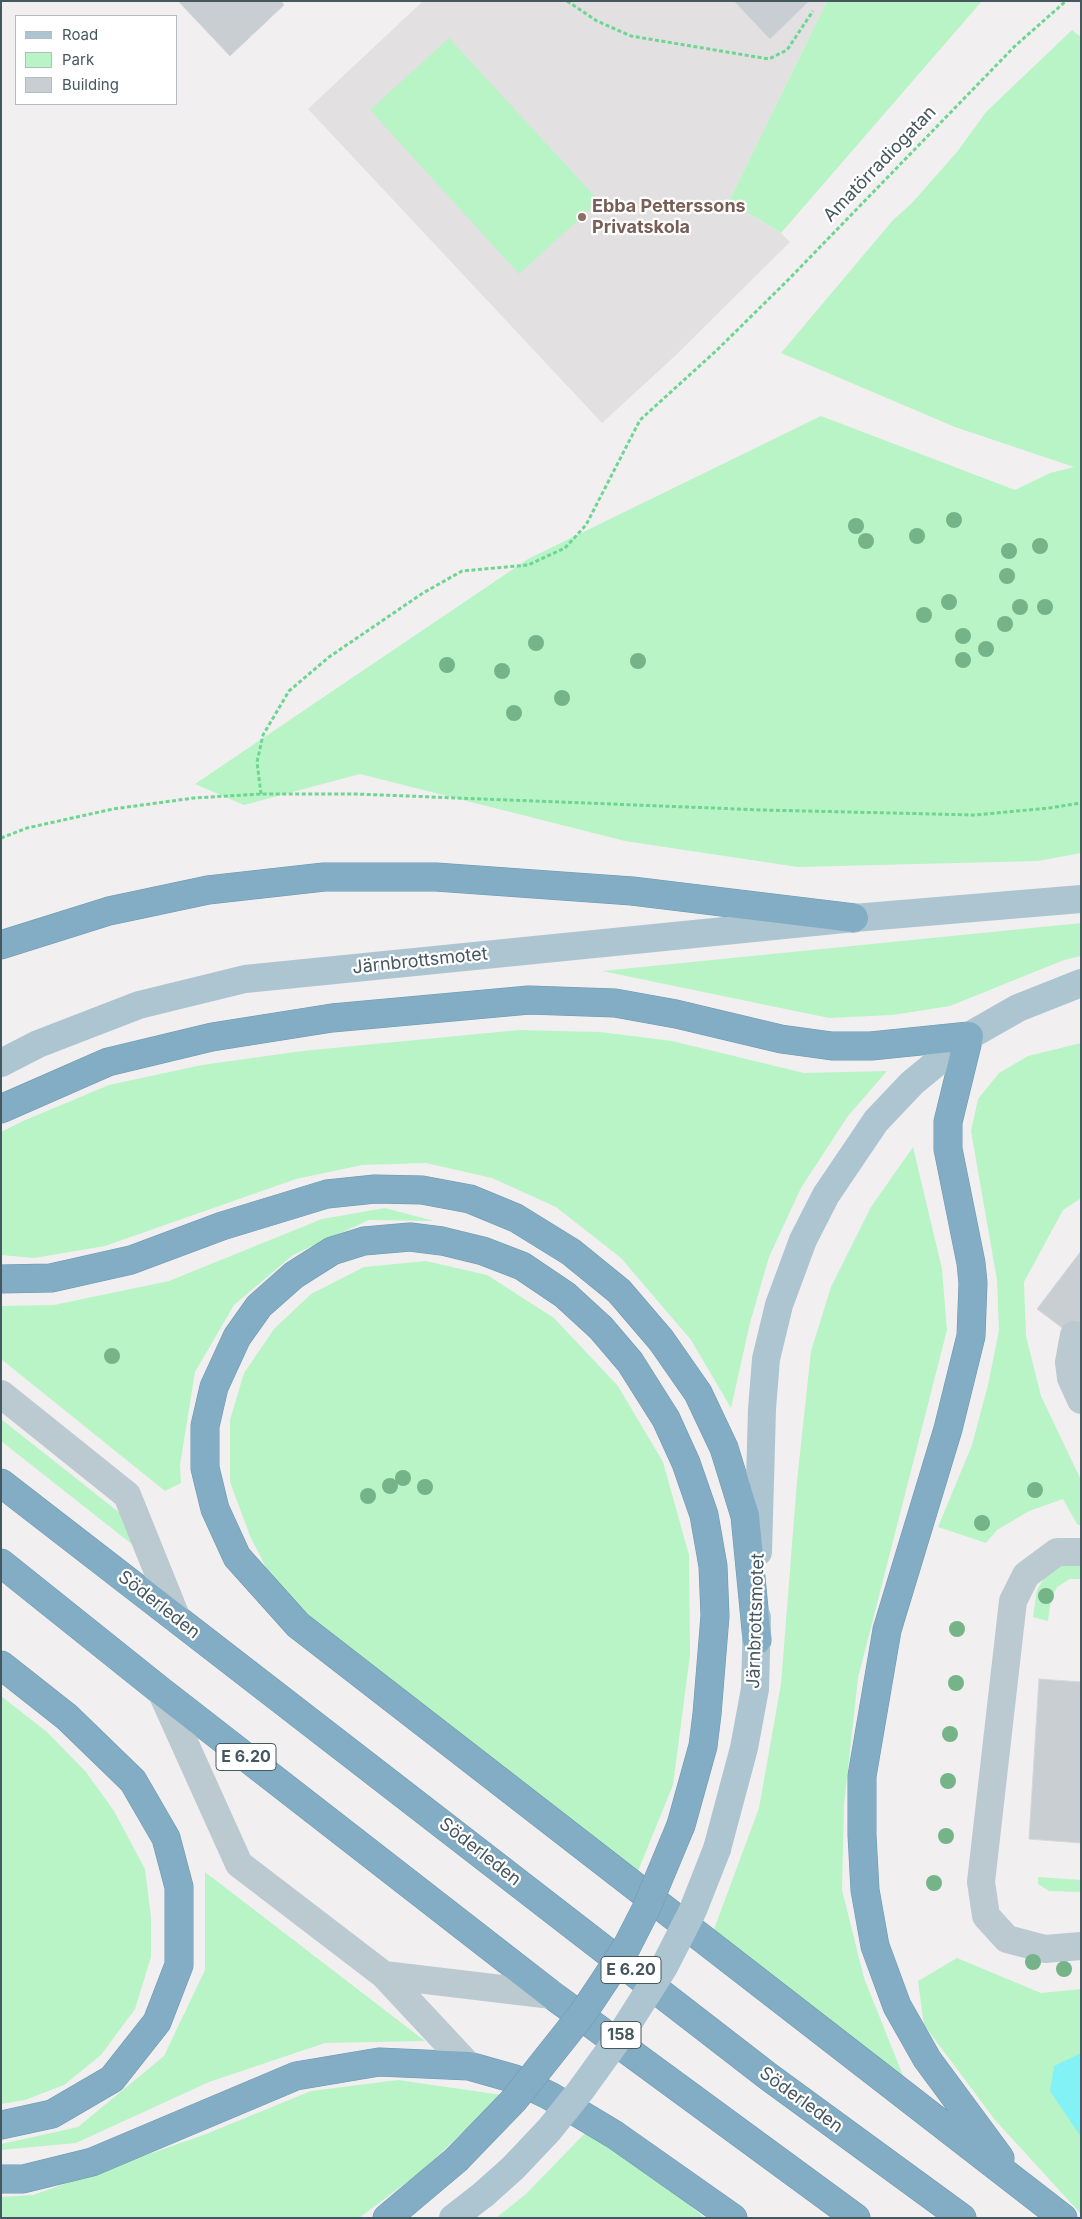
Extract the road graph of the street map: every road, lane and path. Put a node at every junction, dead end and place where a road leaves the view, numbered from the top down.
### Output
1 (567, 1) edge
2 (1066, 1) edge
3 (813, 11) dead end
4 (261, 794) junction
5 (1081, 803) edge
6 (1, 838) edge
7 (1081, 899) edge
8 (854, 918) junction
9 (1, 945) edge
10 (1081, 983) edge
11 (968, 1036) junction
12 (1, 1063) edge
13 (1, 1109) edge
14 (1, 1279) edge
15 (1074, 1335) dead end
16 (1, 1394) edge
17 (1081, 1400) edge
18 (1, 1483) edge
19 (1081, 1552) edge
20 (1, 1563) edge
21 (177, 1619) junction
22 (757, 1640) junction
23 (1, 1664) edge
24 (161, 1691) junction
25 (1081, 1946) edge
26 (384, 1976) junction
27 (552, 1995) junction
28 (469, 2066) junction
29 (1, 2125) edge
30 (1, 2179) edge
31 (1018, 2184) junction
32 (387, 2218) edge
33 (453, 2218) edge
34 (733, 2218) edge
35 (856, 2218) edge
36 (962, 2218) edge
37 (1062, 2218) edge

1 - 3 path
2 - 4 path, Amatörradiogatan
4 - 5 path
4 - 6 path
7 - 8 main road, Järnbrottsmotet
8 - 9 highway
8 - 12 main road, Järnbrottsmotet
10 - 11 main road, Järnbrottsmotet
11 - 13 highway
11 - 22 main road, Järnbrottsmotet
11 - 31 highway
14 - 22 highway
15 - 17 lane
16 - 21 lane
18 - 21 highway, Söderleden / E 6.20
19 - 25 lane
20 - 24 highway, E 6.20
21 - 36 highway, Söderleden / E 6.20
22 - 33 main road, Järnbrottsmotet / 158, bridge
23 - 29 highway
24 - 26 lane
24 - 27 highway, E 6.20
26 - 27 lane
26 - 28 lane
27 - 35 highway, E 6.20
28 - 30 highway
28 - 34 highway
31 - 32 highway, bridge
31 - 37 highway

